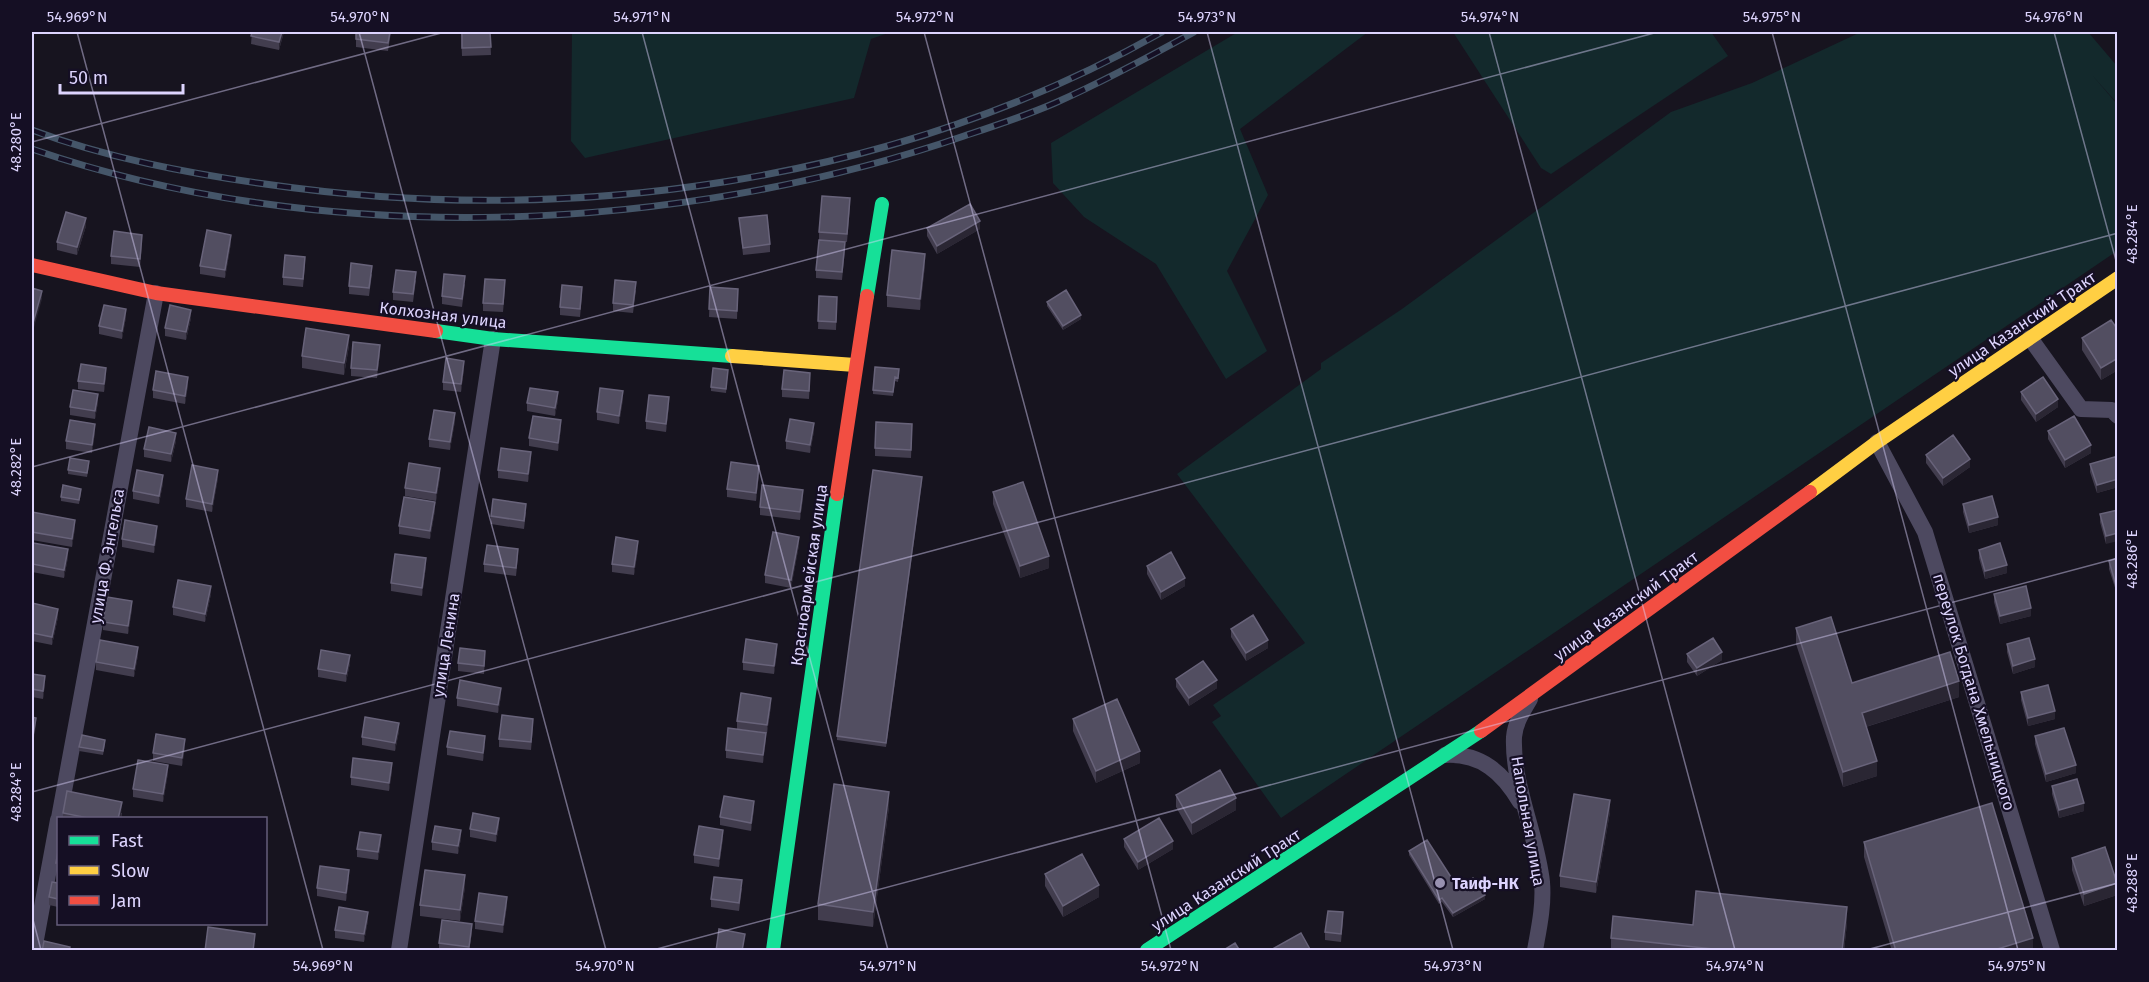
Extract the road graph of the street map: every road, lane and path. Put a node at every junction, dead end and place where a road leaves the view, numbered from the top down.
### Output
1 (882, 204) dead end
2 (32, 265) edge
3 (2118, 279) edge
4 (156, 293) junction
5 (2030, 338) junction
6 (493, 339) junction
7 (855, 365) junction
8 (2118, 416) edge
9 (1876, 442) junction
10 (1532, 696) junction
11 (1445, 755) junction
12 (1528, 816) junction
13 (59, 817) edge
14 (57, 830) edge
15 (34, 951) edge
16 (399, 951) edge
17 (773, 951) edge
18 (1147, 951) edge
19 (1535, 951) edge
20 (2052, 951) edge

1 - 7 street, Красноармейская улица
2 - 4 street, Колхозная улица
3 - 5 street, улица Казанский Тракт
4 - 6 street, Колхозная улица
4 - 13 street, улица Ф. Энгельса
5 - 8 street
5 - 9 street, улица Казанский Тракт
6 - 7 street, Колхозная улица
6 - 16 street, улица Ленина
7 - 17 street, Красноармейская улица
9 - 10 street, улица Казанский Тракт
9 - 20 street, переулок Богдана Хмельницкого
10 - 11 street, улица Казанский Тракт
10 - 12 street, Напольная улица
11 - 12 street
11 - 18 street, улица Казанский Тракт
12 - 19 street, Напольная улица
14 - 15 street, улица Ф. Энгельса

